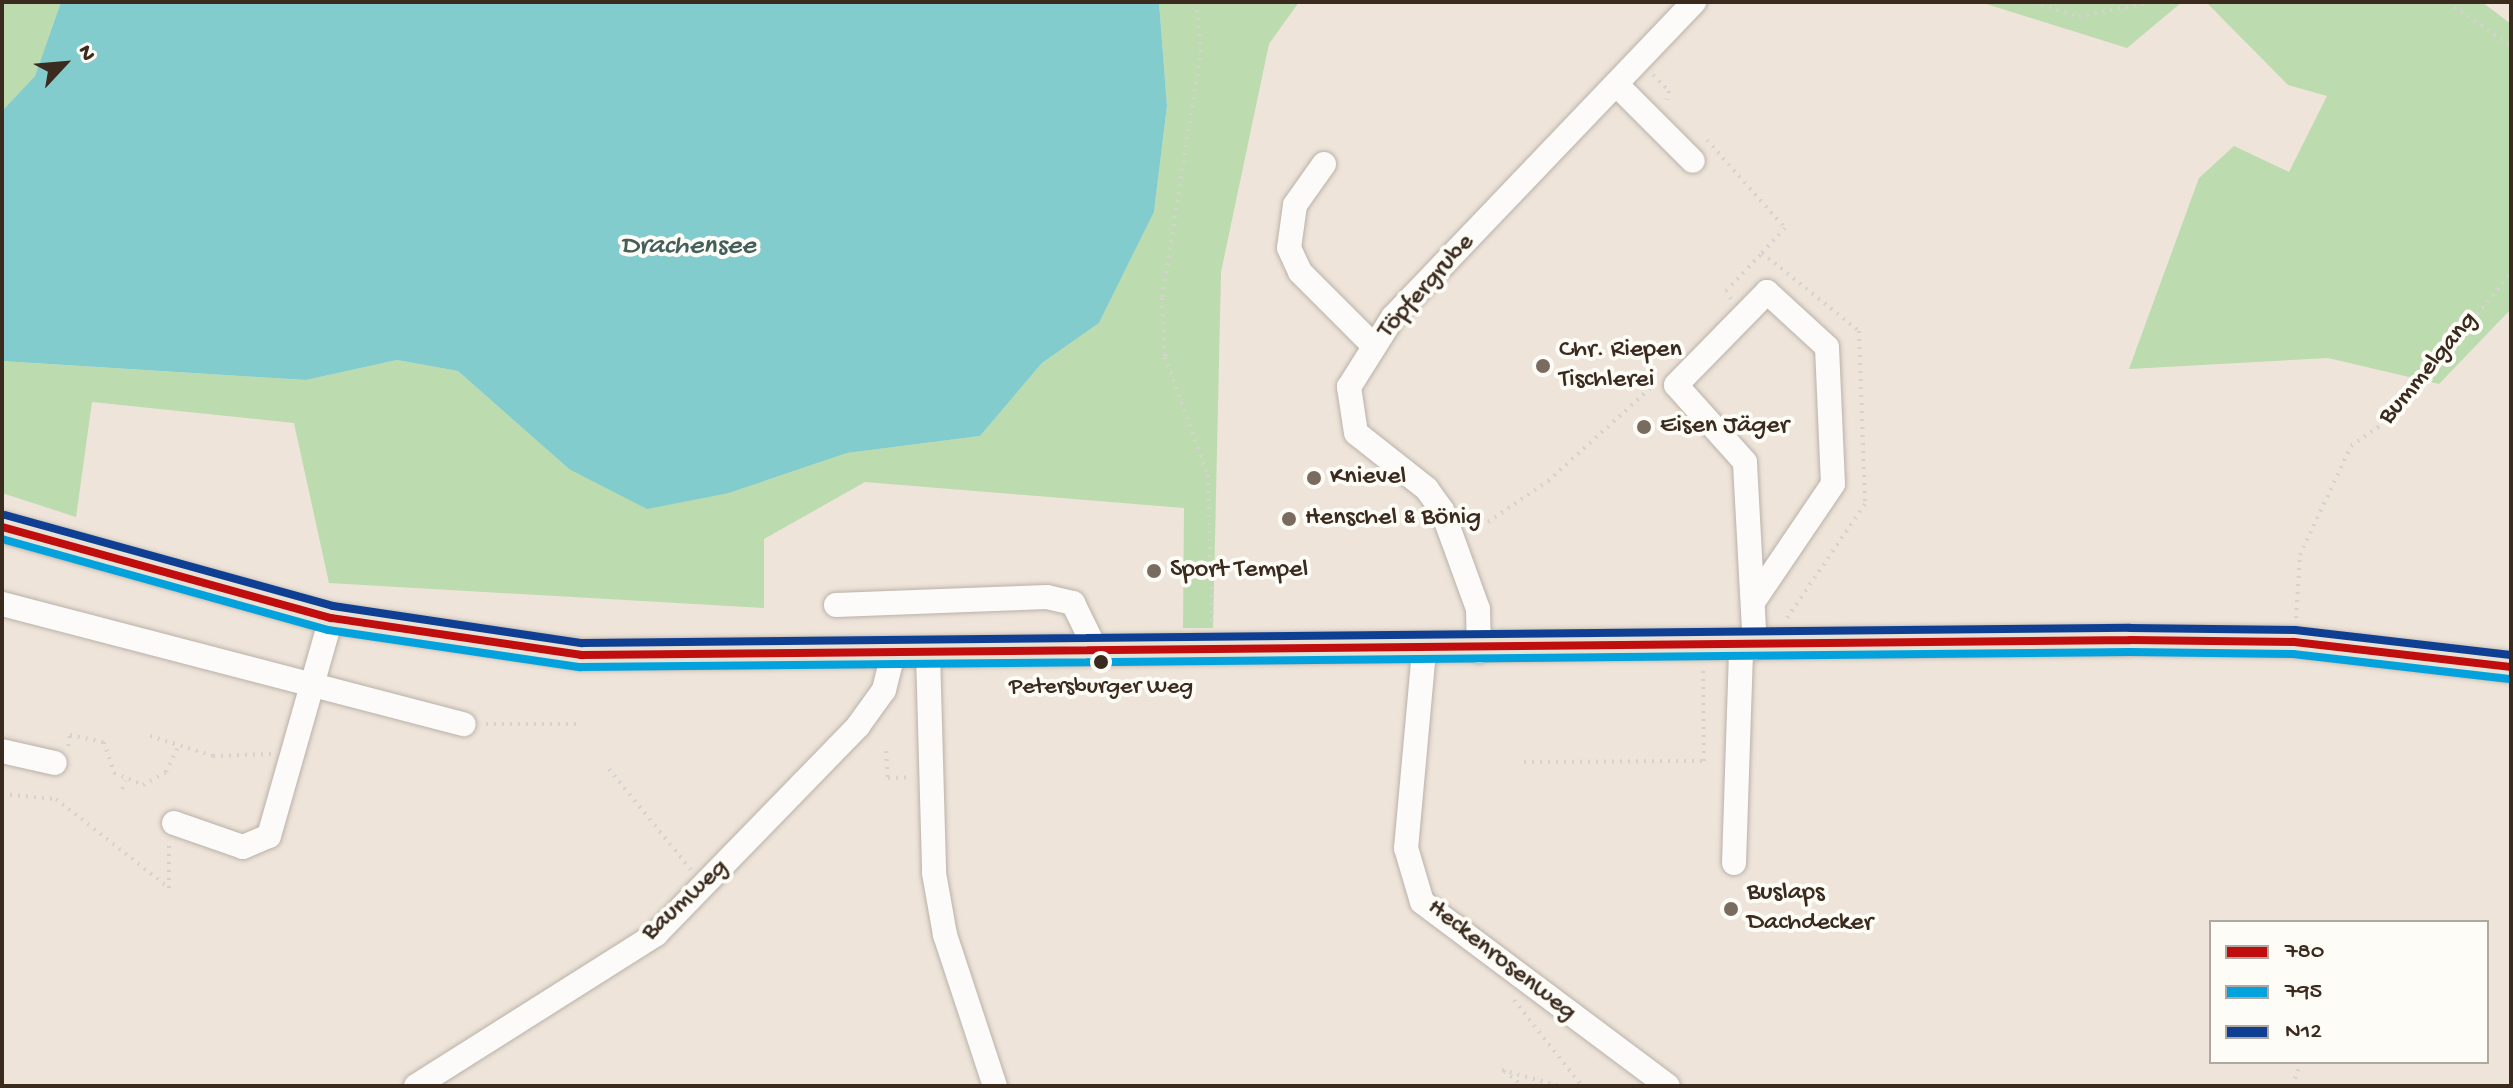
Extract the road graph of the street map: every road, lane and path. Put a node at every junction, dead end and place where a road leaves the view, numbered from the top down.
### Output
1 (1196, 2) edge
2 (2034, 2) edge
3 (2150, 2) edge
4 (2448, 2) edge
5 (1685, 5) edge
6 (2511, 46) edge
7 (1617, 85) junction
8 (1693, 161) dead end
9 (1324, 164) dead end
10 (1762, 253) dead end
11 (2511, 273) edge
12 (1723, 313) dead end
13 (1374, 346) junction
14 (1662, 377) dead end
15 (1445, 519) junction
16 (2, 527) edge
17 (1755, 599) junction
18 (2, 604) edge
19 (836, 605) dead end
20 (331, 618) junction
21 (2294, 642) junction
22 (1748, 648) junction
23 (1212, 649) junction
24 (1703, 649) junction
25 (1424, 651) junction
26 (1479, 651) junction
27 (1097, 652) junction
28 (893, 653) junction
29 (928, 653) junction
30 (2511, 667) edge
31 (313, 681) junction
32 (464, 724) joint
33 (579, 724) dead end
34 (150, 736) dead end
35 (178, 747) junction
36 (2, 751) edge
37 (886, 751) dead end
38 (1621, 754) dead end
39 (1675, 754) dead end
40 (1567, 755) dead end
41 (61, 756) joint
42 (291, 757) junction
43 (1621, 761) junction
44 (1675, 761) junction
45 (1524, 762) dead end
46 (1567, 762) junction
47 (609, 769) dead end
48 (931, 776) junction
49 (125, 781) junction
50 (122, 789) dead end
51 (2, 794) edge
52 (174, 823) joint
53 (1734, 863) dead end
54 (705, 886) junction
55 (1506, 990) dead end
56 (2300, 1064) edge
57 (416, 1086) edge
58 (995, 1086) edge
59 (1523, 1086) edge
60 (1559, 1086) edge
61 (1582, 1086) edge
62 (1668, 1086) edge
63 (2292, 1086) edge

1 - 23 path
2 - 3 path
4 - 6 path
5 - 7 street, Töpfergrube
7 - 8 street
7 - 13 street, Töpfergrube
9 - 13 street
10 - 12 path
11 - 21 path, Bummelgang
13 - 15 street, Töpfergrube
14 - 15 path
15 - 26 street, Töpfergrube
16 - 20 main road
17 - 17 street
17 - 22 street
18 - 31 street
19 - 27 street
20 - 28 main road
20 - 31 street
21 - 22 main road
21 - 30 main road
22 - 24 main road
22 - 53 street
23 - 25 main road
23 - 27 main road
24 - 26 main road
24 - 44 path
25 - 26 main road
25 - 62 street, Heckenrosenweg
27 - 29 main road
28 - 29 main road
28 - 54 street, Baumweg
29 - 48 street
31 - 32 street
31 - 42 street
32 - 33 path
34 - 35 path
35 - 42 path
35 - 49 path
36 - 41 street
37 - 48 path
38 - 43 path
39 - 44 path
40 - 46 path
41 - 49 path
42 - 52 street
43 - 44 path
43 - 46 path
45 - 46 path
47 - 54 path
48 - 58 street
49 - 50 path
51 - 52 path
54 - 57 street, Baumweg
55 - 61 path
56 - 63 path
59 - 60 path

